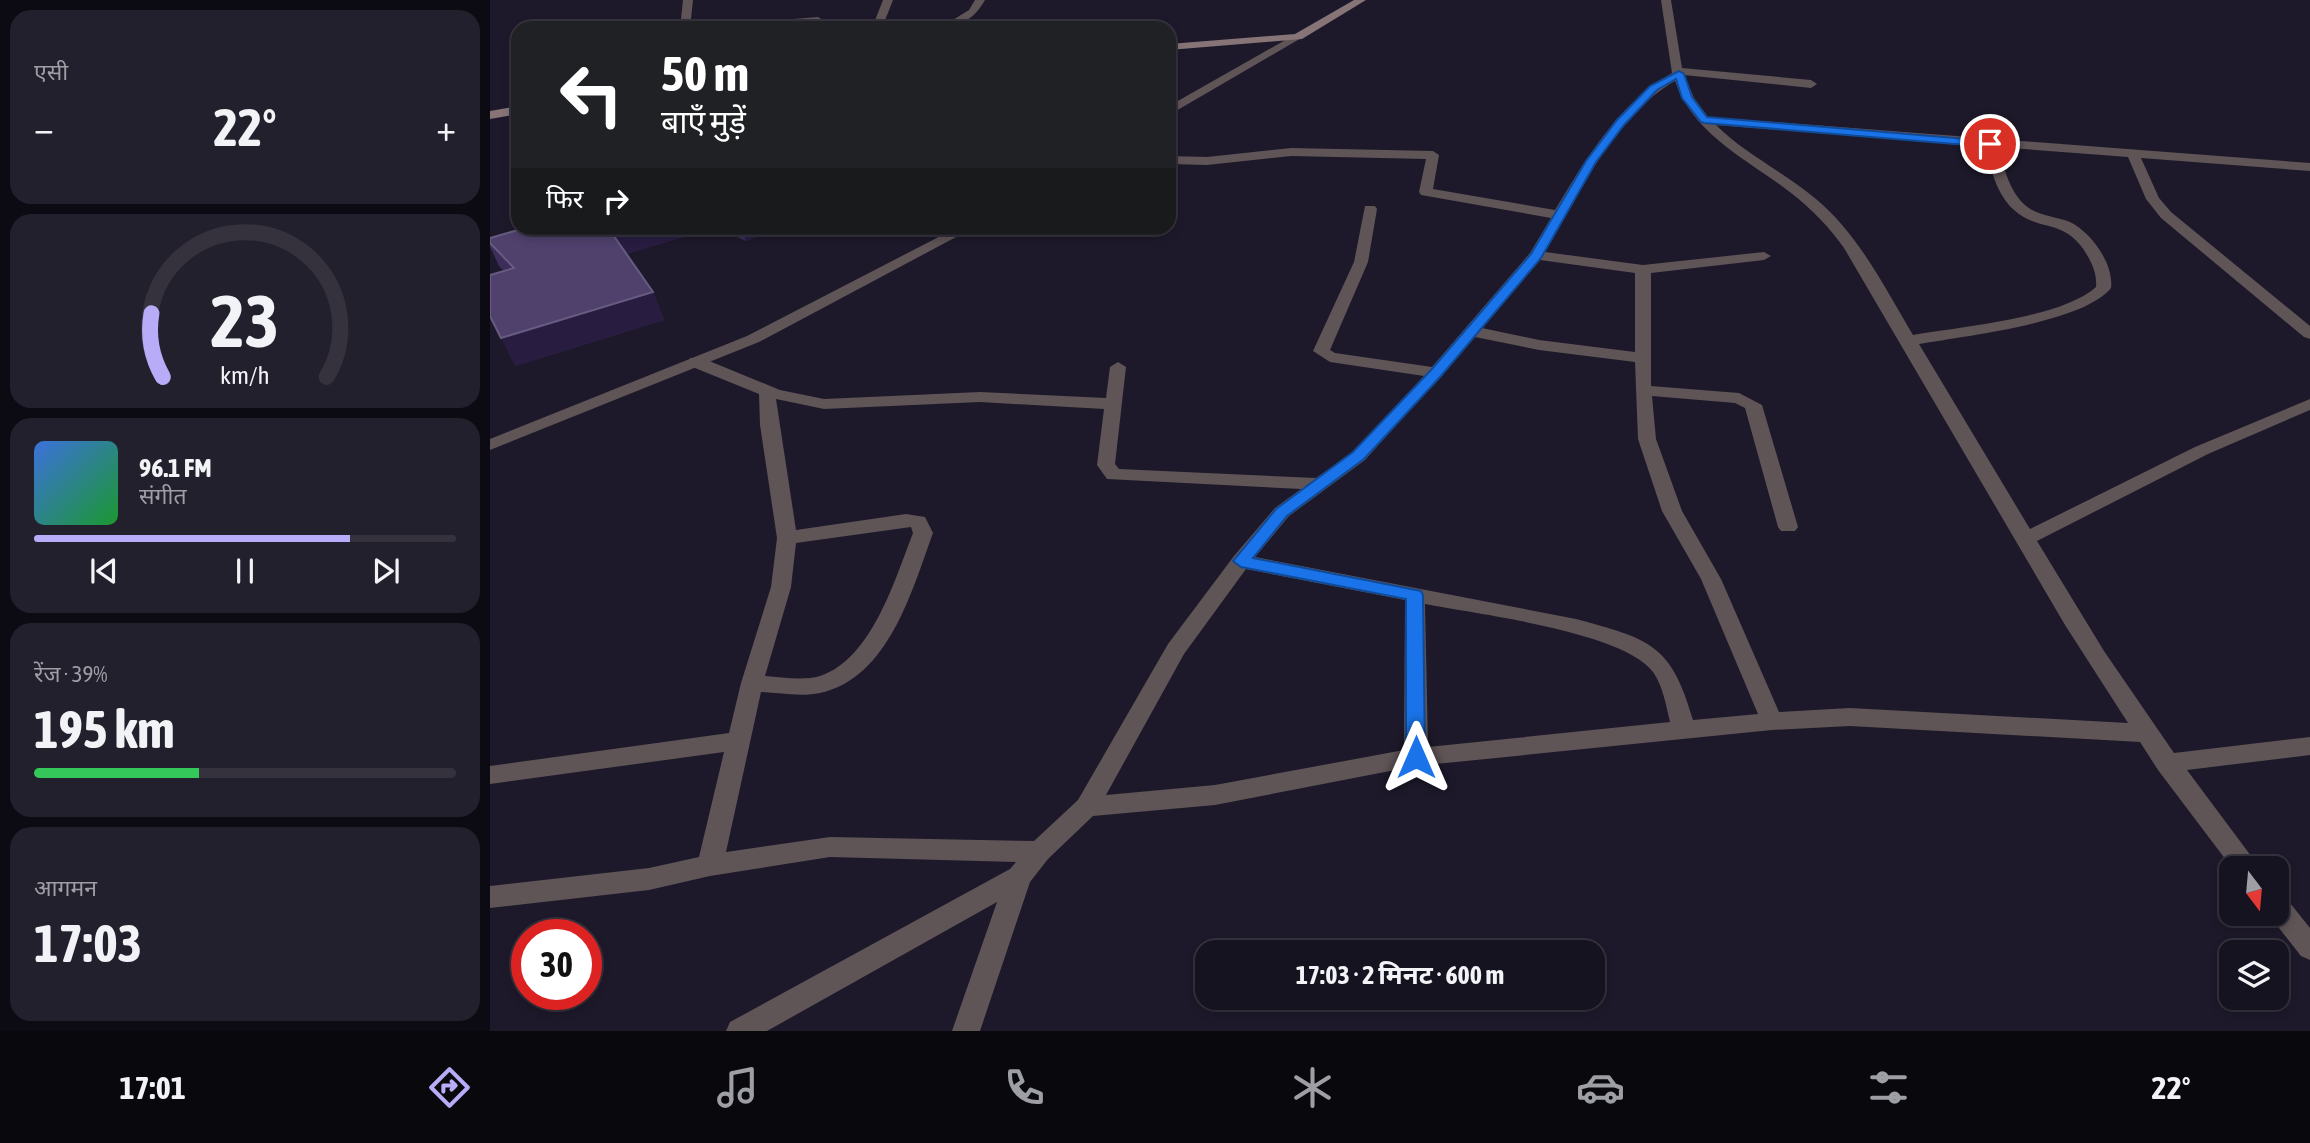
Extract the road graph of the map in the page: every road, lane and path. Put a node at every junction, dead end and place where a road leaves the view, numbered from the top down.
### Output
1 (688, 0) edge
2 (888, 0) edge
3 (980, 0) edge
4 (1361, 0) edge
5 (1666, 0) edge
6 (818, 20) dead end
7 (686, 21) edge
8 (806, 21) edge
9 (880, 21) edge
10 (957, 21) edge
11 (1298, 37) junction
12 (1176, 46) edge
13 (1679, 73) junction
14 (1811, 84) dead end
15 (1176, 107) edge
16 (511, 111) edge
17 (490, 115) edge
18 (1704, 120) junction
19 (1990, 144) junction
20 (2133, 154) junction
21 (1176, 162) edge
22 (2310, 167) edge
23 (1370, 209) dead end
24 (1560, 215) junction
25 (953, 235) edge
26 (1536, 255) junction
27 (1764, 256) dead end
28 (1643, 269) junction
29 (1472, 331) junction
30 (2310, 334) edge
31 (1908, 341) junction
32 (1643, 358) junction
33 (696, 362) junction
34 (1118, 366) dead end
35 (1436, 373) junction
36 (1643, 390) junction
37 (767, 392) junction
38 (1113, 404) junction
39 (2310, 404) edge
40 (490, 445) edge
41 (1318, 484) junction
42 (1788, 527) dead end
43 (787, 538) junction
44 (2026, 539) junction
45 (1241, 561) junction
46 (1415, 595) junction
47 (752, 683) junction
48 (1772, 721) junction
49 (1684, 730) junction
50 (2147, 733) junction
51 (737, 741) junction
52 (2310, 746) edge
53 (1416, 757) junction
54 (2166, 763) junction
55 (490, 775) edge
56 (1087, 807) junction
57 (1039, 852) junction
58 (2238, 856) edge
59 (710, 865) junction
60 (1019, 877) junction
61 (490, 897) edge
62 (2289, 921) edge
63 (2310, 948) edge
64 (740, 1031) edge
65 (966, 1031) edge

1 - 7 street
2 - 9 street
3 - 10 street
4 - 11 main road
5 - 13 street
6 - 8 street
11 - 12 main road
11 - 15 street
13 - 14 street
13 - 18 street
13 - 24 street
16 - 17 main road
18 - 19 street
18 - 31 street
19 - 20 street
19 - 31 street
20 - 22 street
20 - 30 street
21 - 24 street
23 - 35 street
24 - 26 street
25 - 33 street
26 - 28 street
26 - 29 street
27 - 28 street
28 - 32 street
29 - 32 street
29 - 35 street
31 - 44 street
32 - 36 street
33 - 37 street
33 - 40 street
34 - 38 street
35 - 41 street
36 - 42 street
36 - 48 street
37 - 38 street
37 - 43 street
38 - 41 street
39 - 44 street
41 - 45 street
43 - 47 street
43 - 47 street
44 - 50 street
45 - 46 street
45 - 56 street
46 - 49 street
46 - 53 street
47 - 51 street
48 - 49 street
48 - 50 street
49 - 53 street
50 - 54 street
51 - 55 street
51 - 59 street
52 - 54 street
53 - 56 street
54 - 58 street
56 - 57 street
57 - 59 street
57 - 60 street
59 - 61 street
60 - 64 street
60 - 65 street
62 - 63 street

